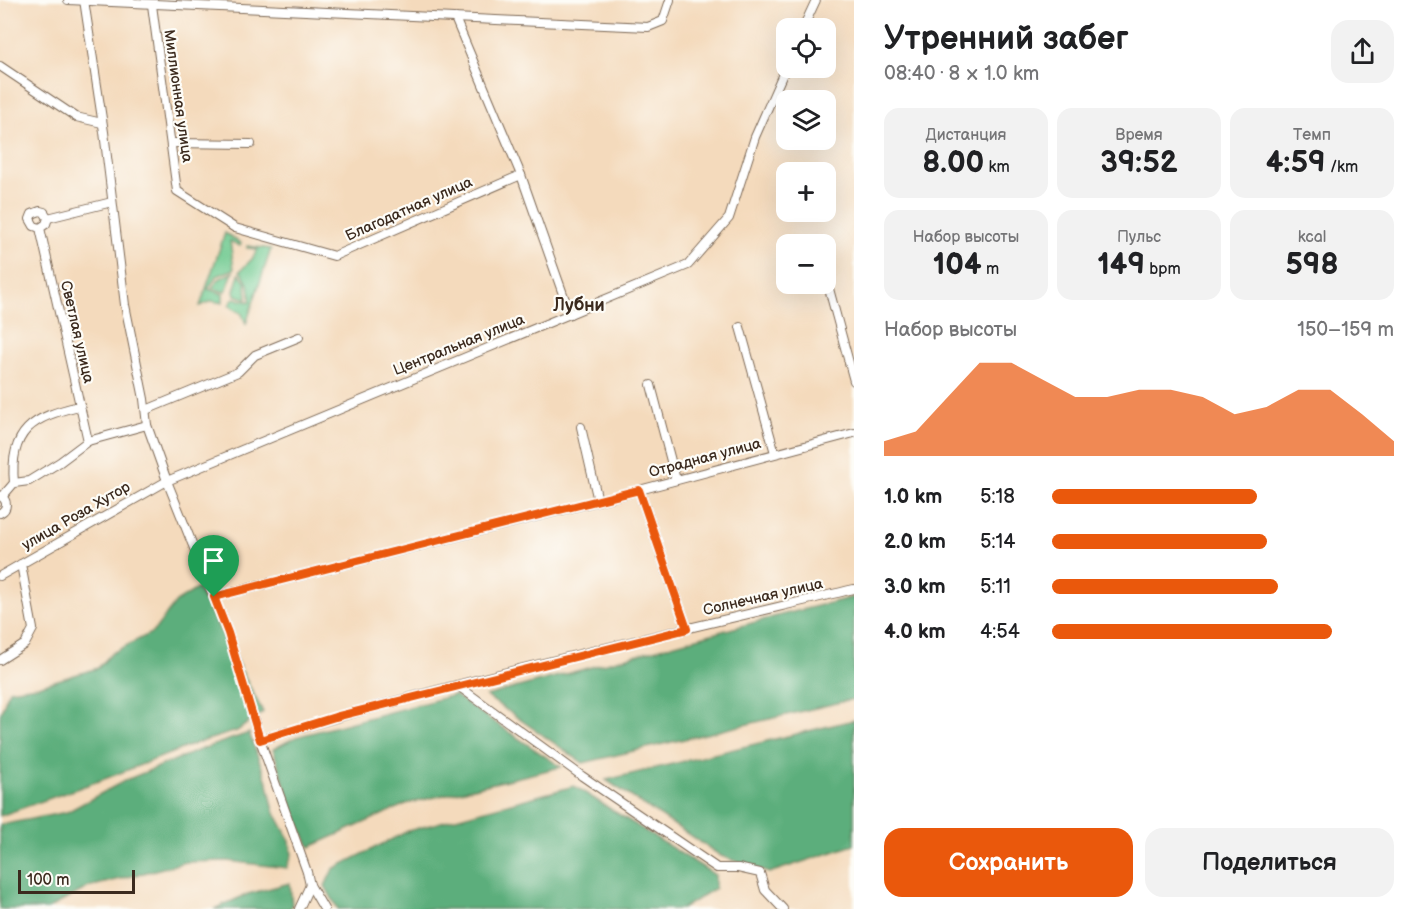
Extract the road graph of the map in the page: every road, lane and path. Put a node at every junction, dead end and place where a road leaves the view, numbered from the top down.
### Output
1 (68, 0) edge
2 (670, 0) edge
3 (816, 0) edge
4 (84, 1) edge
5 (152, 5) junction
6 (455, 18) junction
7 (808, 18) edge
8 (0, 66) edge
9 (781, 78) edge
10 (103, 127) junction
11 (172, 142) junction
12 (251, 144) dead end
13 (521, 175) junction
14 (177, 191) joint
15 (112, 202) junction
16 (48, 218) junction
17 (39, 228) junction
18 (830, 294) edge
19 (570, 314) junction
20 (740, 327) dead end
21 (299, 337) dead end
22 (854, 381) edge
23 (651, 385) dead end
24 (80, 406) junction
25 (146, 410) junction
26 (147, 425) junction
27 (581, 427) dead end
28 (854, 433) edge
29 (88, 441) junction
30 (776, 453) junction
31 (167, 480) junction
32 (676, 480) junction
33 (14, 483) junction
34 (639, 490) junction
35 (1, 497) edge
36 (598, 501) junction
37 (0, 513) edge
38 (21, 564) junction
39 (0, 576) edge
40 (854, 589) edge
41 (214, 597) junction
42 (687, 629) junction
43 (0, 660) edge
44 (457, 685) junction
45 (260, 740) junction
46 (310, 885) junction
47 (299, 909) edge
48 (324, 909) edge
49 (783, 909) edge

1 - 4 street
2 - 6 street
3 - 7 street
4 - 5 street
4 - 10 street
5 - 6 street
5 - 11 street, Миллионная улица
6 - 13 street
8 - 10 street
9 - 19 street, Центральная улица
10 - 15 street
11 - 12 street
11 - 14 street, Миллионная улица
13 - 14 street, Благодатная улица
13 - 19 street
15 - 16 street
15 - 25 street
16 - 17 street
16 - 17 street, Светлая улица
17 - 24 street, Светлая улица
18 - 22 street
19 - 31 street, Центральная улица
20 - 30 street
21 - 25 street
23 - 32 street
24 - 29 street, Светлая улица
24 - 33 street
25 - 26 street
26 - 29 street
26 - 31 street
27 - 36 street
28 - 30 street, Отрадная улица
29 - 33 street
30 - 32 street, Отрадная улица
31 - 38 street, улица Роза Хутор
31 - 41 street
32 - 34 street, Отрадная улица
33 - 35 street
34 - 36 street, Отрадная улица
34 - 42 street
35 - 37 street
36 - 41 street, Отрадная улица
38 - 39 street, улица Роза Хутор
38 - 43 street
40 - 42 street, Солнечная улица
41 - 45 street
42 - 44 street, Солнечная улица
44 - 45 street, Солнечная улица
44 - 49 street
45 - 46 street
46 - 47 street
46 - 48 street

